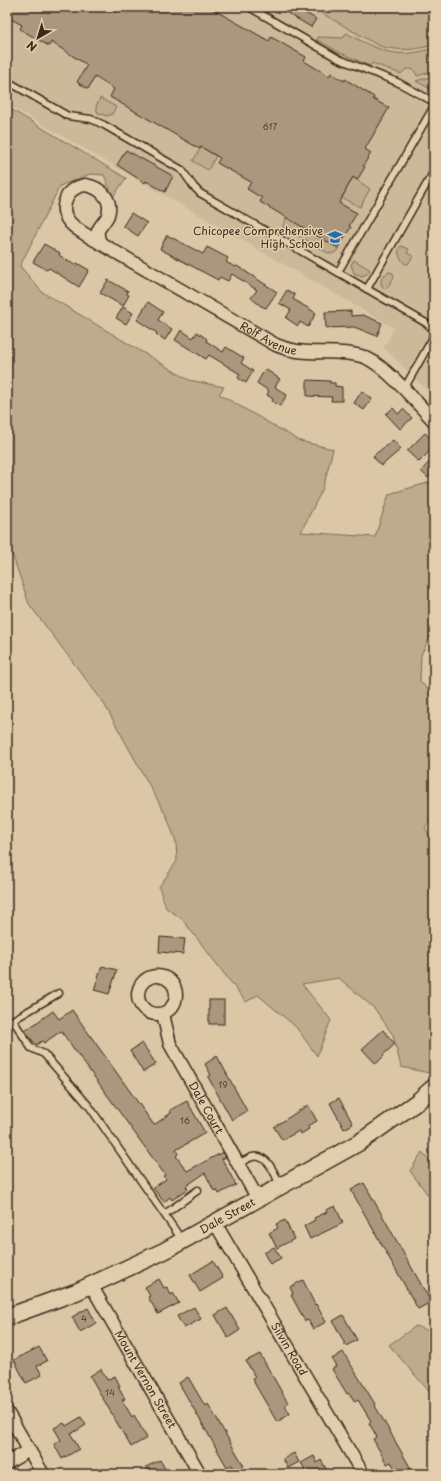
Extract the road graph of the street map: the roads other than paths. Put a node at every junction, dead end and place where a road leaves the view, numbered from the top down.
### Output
1 (249, 7) edge
2 (7, 81) edge
3 (434, 102) edge
4 (434, 106) edge
5 (434, 171) edge
6 (100, 243) junction
7 (338, 272) junction
8 (367, 289) junction
9 (434, 336) edge
10 (404, 389) junction
11 (434, 421) edge
12 (59, 993) dead end
13 (163, 1014) dead end
14 (434, 1087) edge
15 (237, 1164) junction
16 (281, 1187) junction
17 (198, 1190) dead end
18 (258, 1199) junction
19 (166, 1214) junction
20 (215, 1223) junction
21 (183, 1241) junction
22 (92, 1285) junction
23 (7, 1318) edge
24 (7, 1412) edge
25 (29, 1450) junction
26 (7, 1463) edge
27 (43, 1474) edge
28 (200, 1474) edge
29 (363, 1474) edge

1 - 3 lane
2 - 7 lane
4 - 7 lane
5 - 8 lane
6 - 6 street, Rolf Avenue
6 - 10 street, Rolf Avenue
7 - 8 lane
8 - 9 lane
9 - 10 lane
10 - 11 street, Rolf Avenue
12 - 19 lane
13 - 15 street, Dale Court
14 - 16 street, Dale Street
15 - 16 lane
15 - 18 street, Dale Court
16 - 18 street, Dale Street
17 - 19 lane
18 - 20 street, Dale Street
19 - 21 lane
20 - 21 street, Dale Street
20 - 29 street, Silvin Road
21 - 22 street, Dale Street
22 - 23 street, Dale Street
22 - 28 street, Mount Vernon Street
24 - 25 street
25 - 26 street
25 - 27 street

